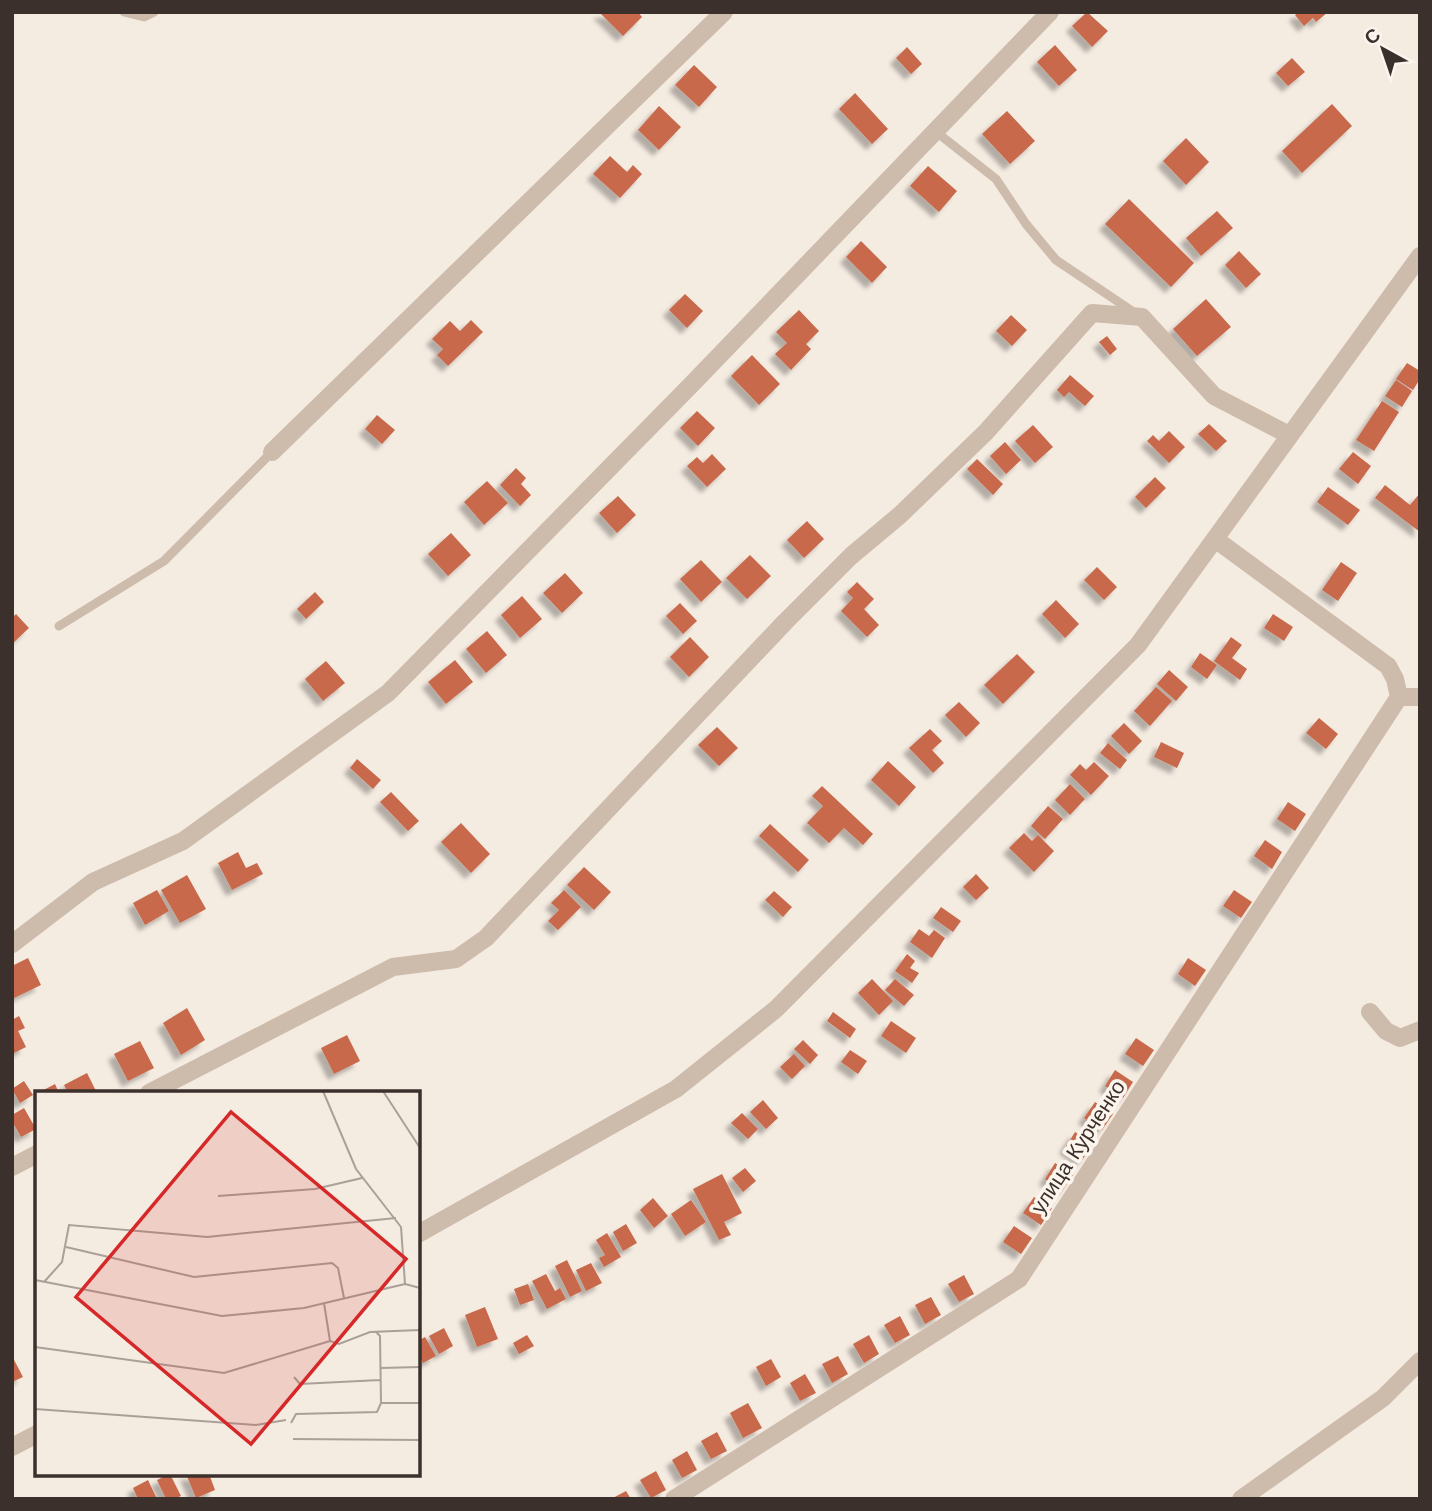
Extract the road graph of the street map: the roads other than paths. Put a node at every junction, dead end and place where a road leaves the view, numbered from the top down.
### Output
1 (124, 12) edge
2 (154, 12) edge
3 (724, 12) edge
4 (1049, 12) edge
5 (935, 131) junction
6 (1420, 256) edge
7 (1142, 317) junction
8 (1289, 435) junction
9 (272, 452) joint
10 (1215, 539) junction
11 (59, 626) dead end
12 (1420, 696) edge
13 (1399, 697) junction
14 (12, 944) edge
15 (1370, 1012) dead end
16 (1420, 1030) edge
17 (153, 1091) edge
18 (35, 1155) edge
19 (12, 1167) edge
20 (420, 1233) edge
21 (1420, 1361) edge
22 (35, 1435) edge
23 (12, 1447) edge
24 (674, 1499) edge
25 (1241, 1499) edge

1 - 2 lane
3 - 9 street
4 - 5 street
5 - 7 lane
5 - 14 street
6 - 8 street
7 - 8 street
7 - 17 street
8 - 10 street
9 - 11 lane
10 - 13 street
10 - 20 street
12 - 13 street
13 - 24 street, улица Курченко
15 - 16 street
18 - 19 street
21 - 25 street
22 - 23 street

